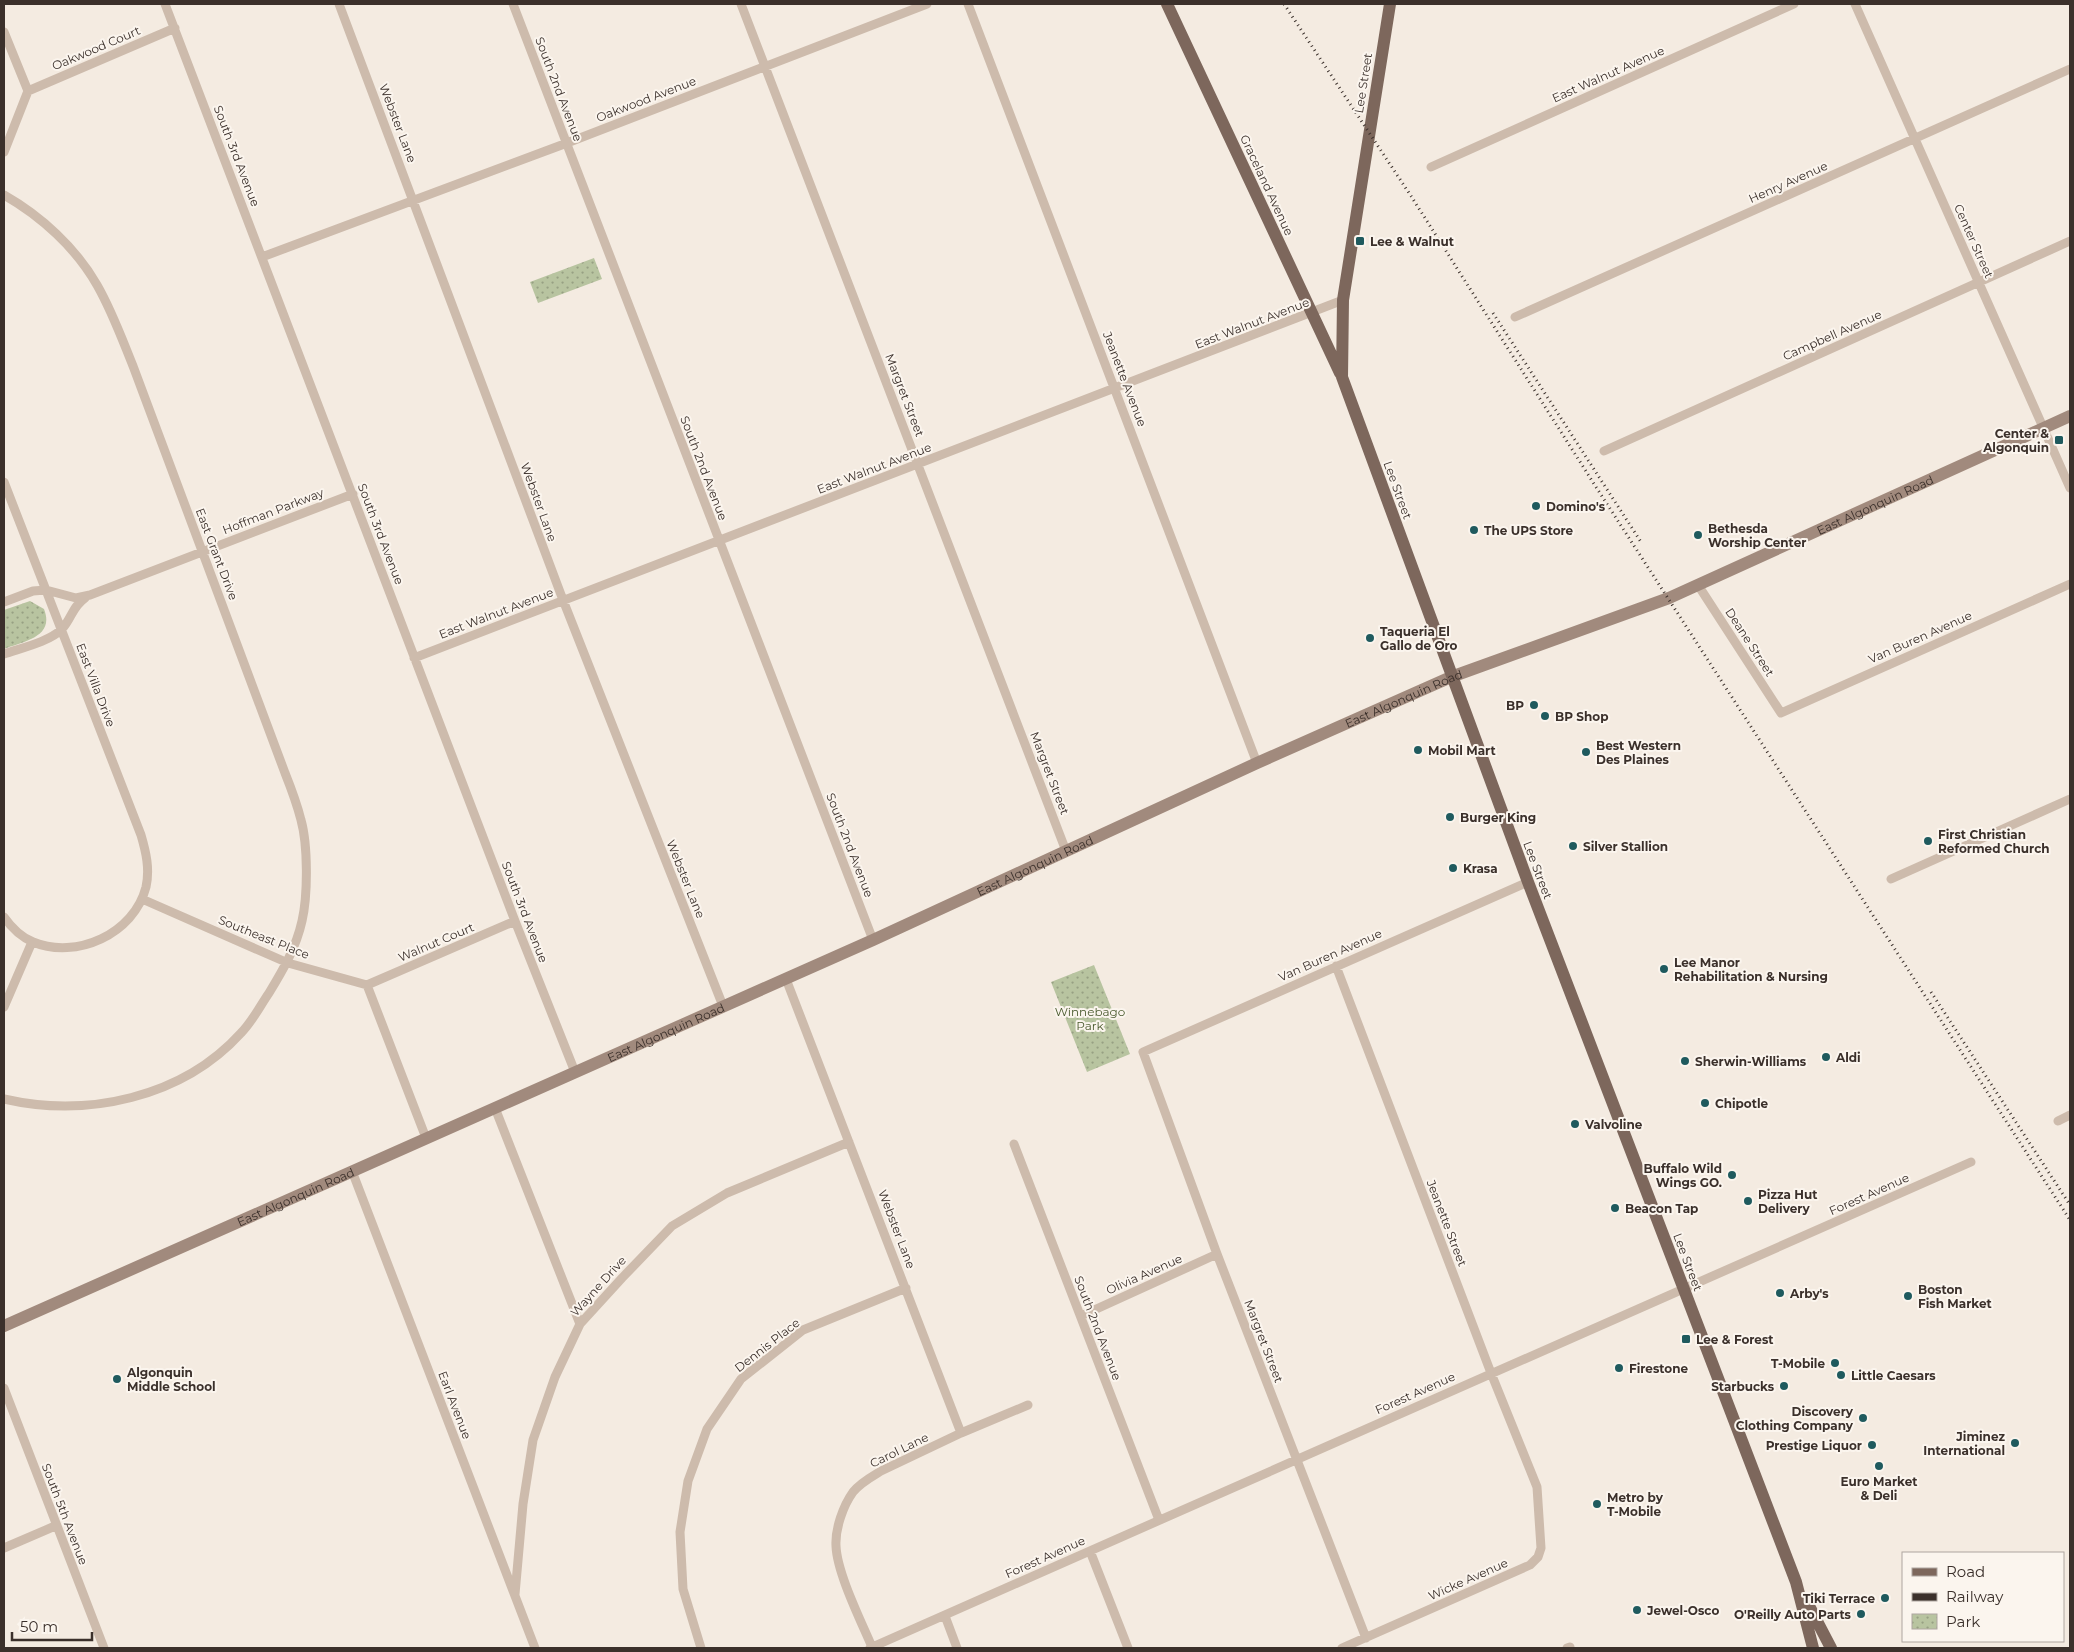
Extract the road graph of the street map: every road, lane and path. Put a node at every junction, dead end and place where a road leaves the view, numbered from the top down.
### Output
1 (165, 4) edge
2 (339, 4) edge
3 (513, 4) edge
4 (741, 4) edge
5 (927, 4) edge
6 (968, 4) edge
7 (1167, 4) edge
8 (1390, 4) edge
9 (1794, 4) edge
10 (1855, 4) edge
11 (175, 28) junction
12 (4, 32) edge
13 (766, 66) junction
14 (2070, 70) edge
15 (28, 91) junction
16 (1915, 139) junction
17 (567, 143) junction
18 (4, 152) edge
19 (1431, 167) dead end
20 (4, 196) edge
21 (414, 201) junction
22 (2070, 242) edge
23 (262, 258) junction
24 (1979, 283) junction
25 (1343, 300) junction
26 (1313, 313) junction
27 (1515, 317) dead end
28 (1342, 377) junction
29 (1116, 389) junction
30 (2070, 416) edge
31 (2044, 428) junction
32 (1604, 452) dead end
33 (918, 465) junction
34 (4, 482) edge
35 (2070, 488) edge
36 (353, 494) junction
37 (719, 541) junction
38 (202, 551) junction
39 (2070, 584) edge
40 (1698, 585) junction
41 (46, 590) junction
42 (90, 595) junction
43 (563, 600) junction
44 (4, 602) edge
45 (61, 630) junction
46 (4, 654) edge
47 (414, 658) junction
48 (1451, 676) junction
49 (1781, 713) joint
50 (1257, 763) junction
51 (2070, 799) edge
52 (1066, 851) junction
53 (1891, 879) dead end
54 (1528, 882) junction
55 (142, 899) junction
56 (4, 917) edge
57 (515, 921) junction
58 (873, 940) junction
59 (32, 942) junction
60 (288, 963) junction
61 (1336, 966) junction
62 (786, 979) junction
63 (367, 985) junction
64 (723, 1006) junction
65 (4, 1007) edge
66 (1143, 1052) joint
67 (575, 1072) junction
68 (4, 1100) edge
69 (495, 1108) junction
70 (2070, 1115) edge
71 (2058, 1121) dead end
72 (426, 1138) junction
73 (849, 1142) junction
74 (1014, 1144) dead end
75 (1972, 1162) dead end
76 (352, 1172) junction
77 (1217, 1254) junction
78 (906, 1288) junction
79 (1683, 1288) junction
80 (1081, 1316) junction
81 (580, 1324) junction
82 (4, 1326) edge
83 (1491, 1373) junction
84 (4, 1388) edge
85 (1028, 1405) dead end
86 (962, 1433) junction
87 (1297, 1459) junction
88 (1537, 1487) joint
89 (1159, 1520) junction
90 (55, 1526) junction
91 (4, 1548) edge
92 (1090, 1551) junction
93 (1796, 1582) junction
94 (515, 1594) junction
95 (944, 1616) junction
96 (1366, 1638) junction
97 (104, 1648) edge
98 (535, 1648) edge
99 (701, 1648) edge
100 (871, 1648) edge
101 (957, 1648) edge
102 (1128, 1648) edge
103 (1342, 1648) edge
104 (1813, 1648) edge
105 (1831, 1648) edge

1 - 11 street, South 3rd Avenue
2 - 21 street, Webster Lane
3 - 17 street, South 2nd Avenue
4 - 13 street, Margret Street
5 - 13 street, Oakwood Avenue
6 - 29 street, Jeanette Avenue
7 - 26 main road, Graceland Avenue
8 - 25 main road, Lee Street
9 - 19 street, East Walnut Avenue
10 - 16 street, Center Street
11 - 15 street, Oakwood Court
11 - 23 street, South 3rd Avenue
12 - 15 street
13 - 17 street, Oakwood Avenue
13 - 33 street, Margret Street
14 - 16 street, Henry Avenue
15 - 18 street
16 - 24 street, Center Street
16 - 27 street, Henry Avenue
17 - 21 street, Oakwood Avenue
17 - 37 street, South 2nd Avenue
20 - 38 street, East Grant Drive
21 - 23 street, Oakwood Avenue
21 - 43 street, Webster Lane
22 - 24 street, Campbell Avenue
23 - 36 street, South 3rd Avenue
24 - 31 street, Center Street
24 - 32 street, Campbell Avenue
25 - 26 street, East Walnut Avenue
25 - 28 main road, Lee Street
26 - 28 main road, Graceland Avenue
26 - 29 street, East Walnut Avenue
28 - 48 main road, Lee Street
29 - 33 street, East Walnut Avenue
29 - 50 street, Jeanette Avenue
30 - 31 street, East Algonquin Road
31 - 35 street, Center Street
31 - 40 street, East Algonquin Road
33 - 37 street, East Walnut Avenue
33 - 52 street, Margret Street
34 - 41 street, East Villa Drive
36 - 38 street, Hoffman Parkway
36 - 47 street, South 3rd Avenue
37 - 43 street, East Walnut Avenue
37 - 58 street, South 2nd Avenue
38 - 42 street, Hoffman Parkway
38 - 60 street, East Grant Drive
39 - 49 street, Van Buren Avenue
40 - 48 street, East Algonquin Road
40 - 49 street, Deane Street
41 - 42 street, Hoffman Parkway
41 - 44 street, Hoffman Parkway
41 - 45 street, East Villa Drive
42 - 45 street, Hoffman Parkway
43 - 47 street, East Walnut Avenue
43 - 64 street, Webster Lane
45 - 46 street
45 - 55 street, East Villa Drive
47 - 57 street, South 3rd Avenue
48 - 50 street, East Algonquin Road
48 - 54 main road, Lee Street
50 - 52 street, East Algonquin Road
51 - 53 street
52 - 58 street, East Algonquin Road
54 - 61 street, Van Buren Avenue
54 - 79 main road, Lee Street
55 - 59 street
55 - 60 street, Southeast Place
56 - 59 street
57 - 63 street, Walnut Court
57 - 67 street, South 3rd Avenue
58 - 62 street, East Algonquin Road
59 - 65 street
60 - 63 street, Southeast Place
60 - 68 street, East Grant Drive
61 - 66 street, Van Buren Avenue
61 - 83 street, Jeanette Street
62 - 64 street, East Algonquin Road
62 - 73 street, Webster Lane
63 - 72 street
64 - 67 street, East Algonquin Road
66 - 77 street, Margret Street
67 - 69 street, East Algonquin Road
69 - 72 street, East Algonquin Road
69 - 81 street
70 - 71 street
72 - 76 street, East Algonquin Road
73 - 78 street, Webster Lane
73 - 81 street, Wayne Drive
74 - 80 street, South 2nd Avenue
75 - 79 street, Forest Avenue
76 - 82 street, East Algonquin Road
76 - 94 street, Earl Avenue
77 - 80 street, Olivia Avenue
77 - 87 street, Margret Street
78 - 86 street, Webster Lane
78 - 99 street, Dennis Place
79 - 83 street, Forest Avenue
79 - 93 main road, Lee Street
80 - 89 street, South 2nd Avenue
81 - 94 street, Wayne Drive
83 - 87 street, Forest Avenue
83 - 88 street, Jeanette Street
84 - 90 street, South 5th Avenue
85 - 86 street, Carol Lane
86 - 100 street, Carol Lane
87 - 89 street, Forest Avenue
87 - 96 street, Margret Street
88 - 96 street, Wicke Avenue
89 - 92 street, Forest Avenue
90 - 91 street
90 - 97 street, South 5th Avenue
92 - 95 street, Forest Avenue
92 - 102 street
93 - 104 main road, Lee Street
93 - 105 main road, Lee Street
94 - 98 street, Earl Avenue
95 - 100 street, Forest Avenue
95 - 101 street
96 - 103 street, Wicke Avenue

